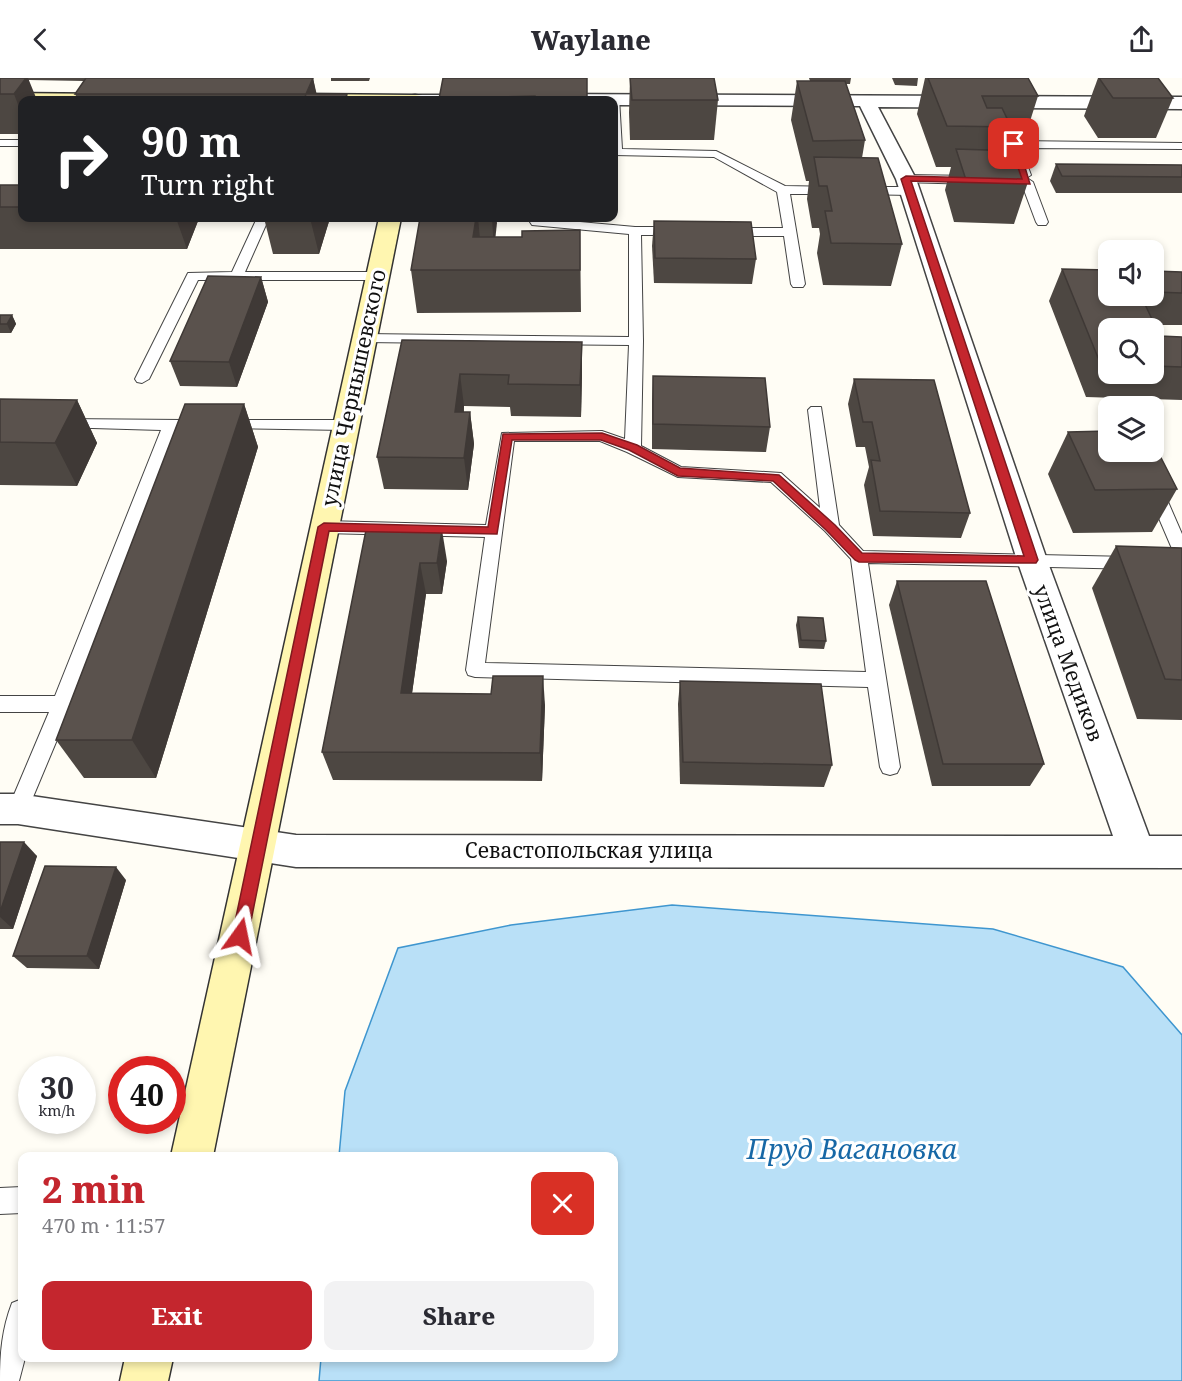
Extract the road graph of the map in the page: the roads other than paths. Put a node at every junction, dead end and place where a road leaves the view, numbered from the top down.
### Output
1 (307, 94) edge
2 (416, 94) edge
3 (94, 96) edge
4 (125, 96) edge
5 (455, 96) edge
6 (0, 98) edge
7 (18, 98) edge
8 (618, 99) edge
9 (866, 101) junction
10 (1182, 103) edge
11 (0, 143) edge
12 (18, 143) edge
13 (1182, 146) edge
14 (618, 152) edge
15 (983, 181) edge
16 (908, 185) junction
17 (783, 190) junction
18 (261, 222) edge
19 (389, 222) edge
20 (1042, 222) dead end
21 (536, 224) edge
22 (635, 231) junction
23 (694, 231) edge
24 (718, 231) edge
25 (790, 232) junction
26 (237, 276) junction
27 (377, 276) junction
28 (798, 284) dead end
29 (364, 339) junction
30 (636, 342) junction
31 (142, 379) dead end
32 (816, 410) dead end
33 (45, 424) edge
34 (171, 425) junction
35 (345, 425) junction
36 (633, 448) junction
37 (1149, 478) edge
38 (324, 527) junction
39 (831, 527) junction
40 (493, 531) junction
41 (1182, 554) edge
42 (859, 557) junction
43 (1032, 560) junction
44 (1182, 564) edge
45 (876, 680) junction
46 (0, 704) edge
47 (62, 704) junction
48 (890, 767) dead end
49 (9, 809) edge
50 (259, 847) junction
51 (1182, 852) edge
52 (1137, 853) junction
53 (193, 1152) edge
54 (18, 1200) edge
55 (0, 1201) edge
56 (18, 1330) edge
57 (148, 1362) edge
58 (6, 1381) edge
59 (144, 1381) edge

1 - 2 street
2 - 5 street
3 - 4 street
6 - 7 street
8 - 9 street
9 - 10 street
9 - 16 street, улица Медиков
11 - 12 lane
13 - 20 lane
14 - 17 lane
15 - 16 lane
16 - 17 lane
16 - 43 street, улица Медиков
17 - 25 lane
18 - 26 lane
19 - 27 street, улица Чернышевского
21 - 22 lane
22 - 23 lane
22 - 30 lane
24 - 25 lane
25 - 28 lane
26 - 27 lane
26 - 31 lane
27 - 29 street, улица Чернышевского
29 - 30 lane
29 - 35 street, улица Чернышевского
30 - 36 lane
32 - 39 lane
33 - 34 lane
34 - 35 lane
34 - 47 lane
35 - 38 street, улица Чернышевского
36 - 39 lane
36 - 40 lane
37 - 41 lane
38 - 40 lane
38 - 50 street, улица Чернышевского
39 - 42 lane
40 - 45 lane
42 - 43 lane
42 - 45 lane
43 - 44 lane
43 - 52 street, улица Медиков
45 - 48 lane
46 - 47 lane
47 - 49 lane
49 - 50 street, Севастопольская улица
50 - 52 street, Севастопольская улица
50 - 53 street, улица Чернышевского
51 - 52 street, Севастопольская улица
54 - 55 lane
56 - 58 lane
57 - 59 street

